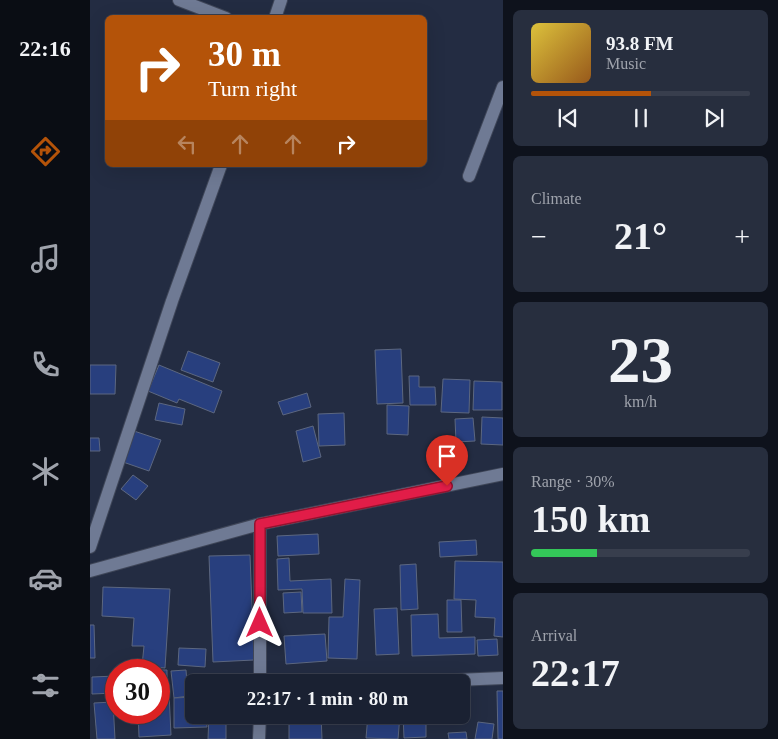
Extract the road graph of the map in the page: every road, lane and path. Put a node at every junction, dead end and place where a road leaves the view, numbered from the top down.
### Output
1 (179, 0) edge
2 (281, 0) edge
3 (218, 15) edge
4 (276, 15) edge
5 (503, 87) edge
6 (220, 167) edge
7 (469, 176) dead end
8 (503, 474) edge
9 (260, 524) junction
10 (90, 547) edge
11 (90, 571) edge
12 (260, 674) edge
13 (503, 678) edge
14 (470, 679) edge
15 (260, 724) edge
16 (259, 739) edge

1 - 3 street
2 - 4 street
5 - 7 street
6 - 10 street
8 - 9 street
9 - 11 street
9 - 12 street
13 - 14 street
15 - 16 street

